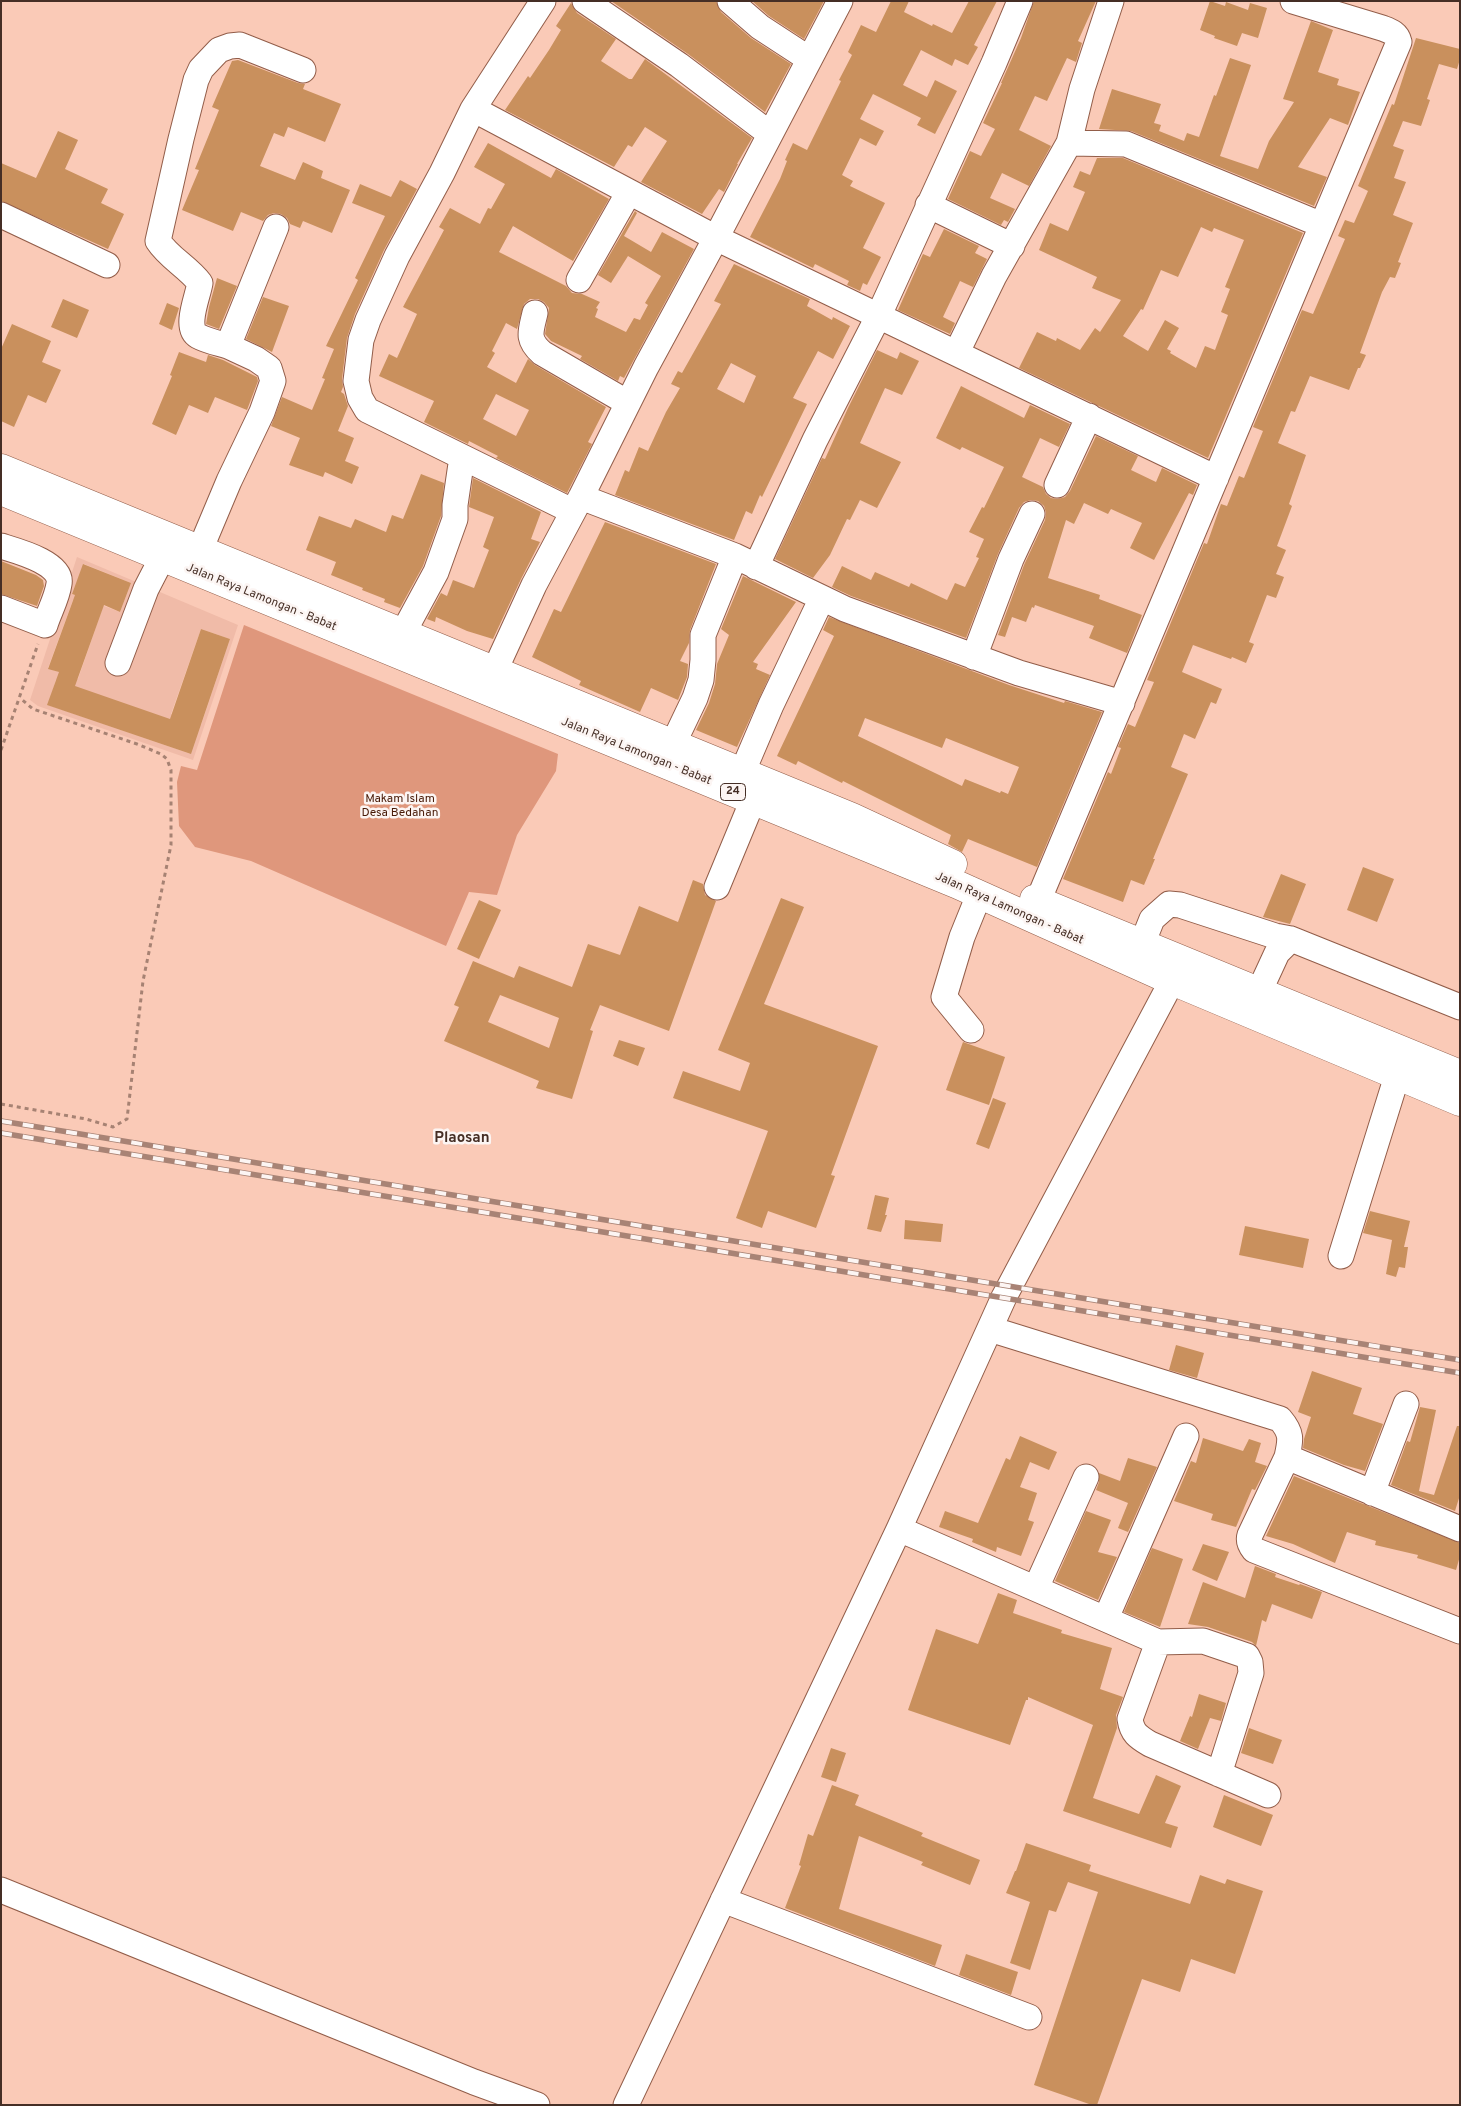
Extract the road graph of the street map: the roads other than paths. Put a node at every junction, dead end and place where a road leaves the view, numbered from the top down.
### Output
1 (543, 1) edge
2 (585, 1) edge
3 (730, 1) edge
4 (840, 1) edge
5 (1020, 1) edge
6 (1111, 1) edge
7 (1293, 1) edge
8 (809, 59) junction
9 (303, 70) dead end
10 (473, 109) junction
11 (770, 134) junction
12 (1069, 143) junction
13 (629, 192) junction
14 (928, 206) junction
15 (1, 215) edge
16 (1322, 225) junction
17 (276, 227) dead end
18 (716, 238) junction
19 (1012, 246) junction
20 (107, 265) dead end
21 (579, 280) dead end
22 (535, 313) dead end
23 (878, 315) junction
24 (228, 346) junction
25 (958, 352) junction
26 (628, 403) junction
27 (1089, 416) junction
28 (462, 457) junction
29 (1, 468) edge
30 (1216, 478) junction
31 (1056, 485) dead end
32 (1, 491) edge
33 (577, 504) junction
34 (1032, 514) dead end
35 (203, 544) junction
36 (1, 546) edge
37 (162, 558) junction
38 (745, 562) junction
39 (822, 598) junction
40 (1, 608) edge
41 (403, 633) junction
42 (974, 657) junction
43 (118, 663) dead end
44 (495, 670) junction
45 (1122, 703) junction
46 (673, 744) junction
47 (742, 772) junction
48 (753, 800) junction
49 (717, 887) dead end
50 (979, 895) junction
51 (1038, 901) junction
52 (1291, 939) junction
53 (1142, 944) junction
54 (1172, 981) junction
55 (1259, 992) junction
56 (1460, 1007) edge
57 (971, 1030) dead end
58 (1460, 1074) edge
59 (1397, 1076) junction
60 (1460, 1102) edge
61 (1341, 1256) dead end
62 (990, 1330) junction
63 (1406, 1404) dead end
64 (1186, 1436) dead end
65 (1287, 1457) junction
66 (1086, 1478) dead end
67 (1372, 1492) junction
68 (1458, 1523) edge
69 (899, 1529) junction
70 (1036, 1588) junction
71 (1106, 1618) junction
72 (1460, 1631) edge
73 (1158, 1642) junction
74 (1219, 1774) junction
75 (1268, 1795) dead end
76 (1, 1890) edge
77 (723, 1900) junction
78 (1029, 2017) dead end
79 (537, 2105) edge
80 (626, 2105) edge

1 - 10 street
2 - 11 street
3 - 8 street
4 - 8 street
5 - 14 street
6 - 12 street
7 - 16 street
8 - 11 street
9 - 24 street
10 - 13 street
10 - 28 street
11 - 18 street
12 - 16 street
12 - 19 street
13 - 18 street
13 - 21 street
14 - 19 street
14 - 23 street
15 - 20 street
16 - 30 street
17 - 24 street
18 - 23 street
18 - 26 street
19 - 25 street
22 - 26 street
23 - 25 street
23 - 38 street
24 - 35 street
25 - 27 street
26 - 33 street
27 - 30 street
27 - 31 street
28 - 33 street
28 - 41 street
29 - 35 highway, Jalan Raya Lamongan - Babat / 24
30 - 45 street
32 - 37 highway, Jalan Raya Lamongan - Babat / 24
33 - 38 street
33 - 44 street
34 - 42 street
35 - 41 highway, Jalan Raya Lamongan - Babat / 24
36 - 40 street
37 - 43 street
37 - 48 highway, Jalan Raya Lamongan - Babat / 24
38 - 39 street
38 - 46 street
39 - 42 street
39 - 47 street
41 - 44 highway, Jalan Raya Lamongan - Babat / 24
42 - 45 street
44 - 46 highway, Jalan Raya Lamongan - Babat / 24
45 - 51 street
46 - 47 highway, Jalan Raya Lamongan - Babat / 24
47 - 51 highway, Jalan Raya Lamongan - Babat / 24
48 - 49 street
48 - 50 highway, Jalan Raya Lamongan - Babat / 24
50 - 54 highway, Jalan Raya Lamongan - Babat / 24
50 - 57 street
51 - 53 highway, Jalan Raya Lamongan - Babat / 24
52 - 53 street
52 - 55 street
52 - 56 street
53 - 55 highway, Jalan Raya Lamongan - Babat / 24
54 - 59 highway, Jalan Raya Lamongan - Babat / 24
54 - 62 street
55 - 58 highway, Jalan Raya Lamongan - Babat / 24
59 - 60 highway, Jalan Raya Lamongan - Babat / 24
59 - 61 street
62 - 65 street
62 - 69 street
63 - 67 street
64 - 71 street
65 - 67 street
65 - 72 street
66 - 70 street
67 - 68 street
69 - 70 street
69 - 77 street
70 - 71 street
71 - 73 street
73 - 74 street
73 - 74 street
74 - 75 street
76 - 79 street
77 - 78 street
77 - 80 street

